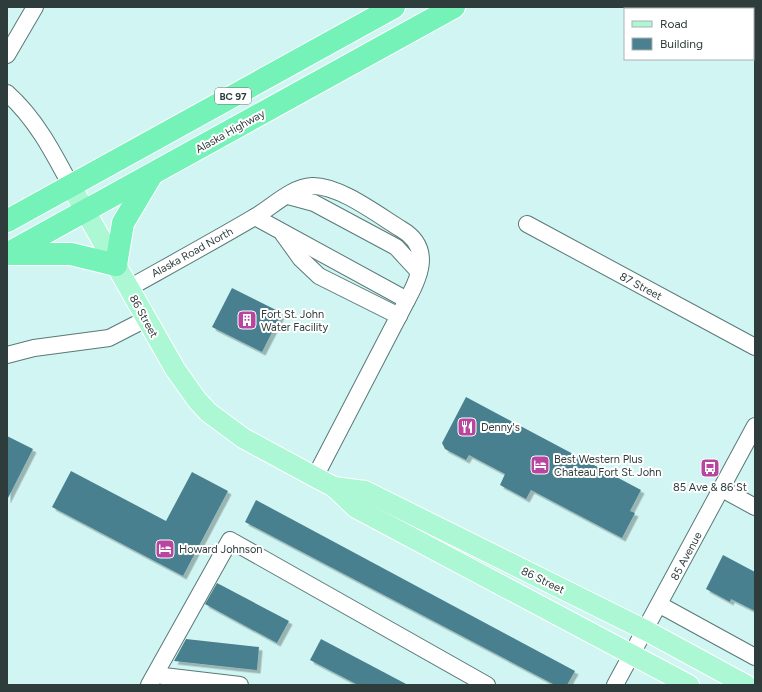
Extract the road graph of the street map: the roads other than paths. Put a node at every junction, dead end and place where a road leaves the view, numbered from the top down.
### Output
1 (35, 7) edge
2 (394, 7) edge
3 (454, 7) edge
4 (7, 55) edge
5 (7, 93) edge
6 (151, 175) junction
7 (71, 186) junction
8 (85, 211) junction
9 (255, 217) junction
10 (7, 221) edge
11 (527, 224) dead end
12 (281, 231) junction
13 (7, 254) edge
14 (116, 265) junction
15 (129, 288) junction
16 (408, 300) junction
17 (399, 316) junction
18 (146, 319) junction
19 (755, 347) edge
20 (7, 355) edge
21 (755, 426) edge
22 (315, 477) junction
23 (334, 487) junction
24 (722, 489) junction
25 (755, 507) edge
26 (660, 605) junction
27 (645, 630) junction
28 (632, 654) junction
29 (755, 657) edge
30 (152, 680) edge
31 (240, 685) edge
32 (487, 685) edge
33 (615, 685) edge
34 (690, 685) edge
35 (746, 685) edge

1 - 4 street
2 - 7 highway, BC 97
3 - 6 highway, Alaska Highway / BC 97
5 - 7 street, 86 Street
6 - 8 highway, Alaska Highway / BC 97
6 - 14 highway
7 - 8 main road, 86 Street
7 - 10 highway, BC 97
8 - 13 highway, Alaska Highway / BC 97
8 - 14 main road, 86 Street
9 - 12 street
9 - 15 street, Alaska Road North
9 - 16 street, Alaska Road North
11 - 19 street, 87 Street
12 - 16 street
12 - 17 street
13 - 14 highway
14 - 15 main road, 86 Street
15 - 18 main road, 86 Street
16 - 17 street, Alaska Road North
17 - 22 street, Alaska Road North
18 - 20 street
18 - 22 main road, 86 Street
21 - 24 street, 85 Avenue
22 - 23 main road, 86 Street
23 - 27 main road, 86 Street
23 - 28 main road, 86 Street
24 - 25 street
24 - 26 street, 85 Avenue
26 - 27 street, 85 Avenue
26 - 29 street
27 - 28 street, 85 Avenue
27 - 35 main road, 86 Street
28 - 33 street, 85 Avenue
28 - 34 main road, 86 Street
30 - 31 street
30 - 32 street

